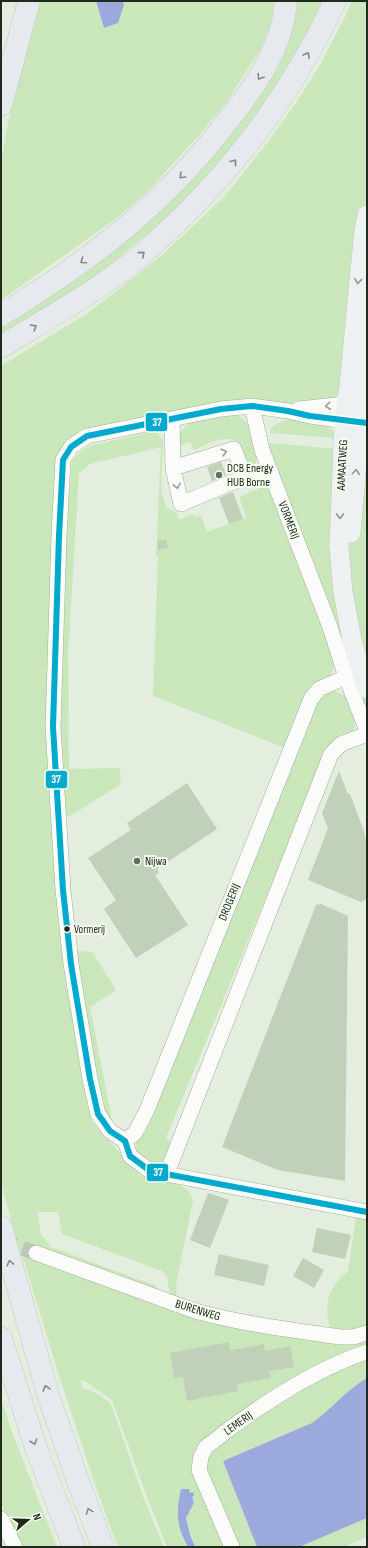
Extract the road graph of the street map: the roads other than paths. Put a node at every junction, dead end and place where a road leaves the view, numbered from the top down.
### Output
1 (14, 1) edge
2 (29, 1) edge
3 (286, 1) edge
4 (335, 1) edge
5 (1, 65) edge
6 (1, 104) edge
7 (367, 215) edge
8 (1, 314) edge
9 (367, 319) edge
10 (1, 347) edge
11 (252, 406) junction
12 (358, 414) edge
13 (172, 419) junction
14 (173, 468) junction
15 (271, 472) junction
16 (245, 477) junction
17 (367, 663) edge
18 (346, 677) junction
19 (367, 689) edge
20 (367, 731) edge
21 (367, 734) edge
22 (125, 1141) junction
23 (167, 1173) junction
24 (367, 1212) edge
25 (1, 1227) edge
26 (36, 1253) tunnel mouth
27 (367, 1333) edge
28 (1, 1338) edge
29 (367, 1352) edge
30 (1, 1519) edge
31 (15, 1547) edge
32 (74, 1547) edge
33 (103, 1547) edge
34 (232, 1547) edge

1 - 5 highway
2 - 6 highway
3 -> 8 highway
10 -> 4 highway
7 -> 12 main road, AAMAATWEG
9 - 12 main road, AAMAATWEG
11 - 12 street
11 - 13 street
11 - 15 street, VORMERIJ
17 -> 12 main road, AAMAATWEG
12 -> 19 main road, AAMAATWEG
13 - 14 street
13 - 22 street
14 -> 16 street
14 -> 16 street
15 - 16 street
15 - 18 street, VORMERIJ
18 - 20 street, VORMERIJ
18 - 22 street, DROGERIJ
21 - 23 street
22 - 23 street
23 - 24 street
33 -> 25 highway
26 - 27 street, BURENWEG
28 -> 32 highway
29 - 34 street, LEMERIJ
30 - 31 street

